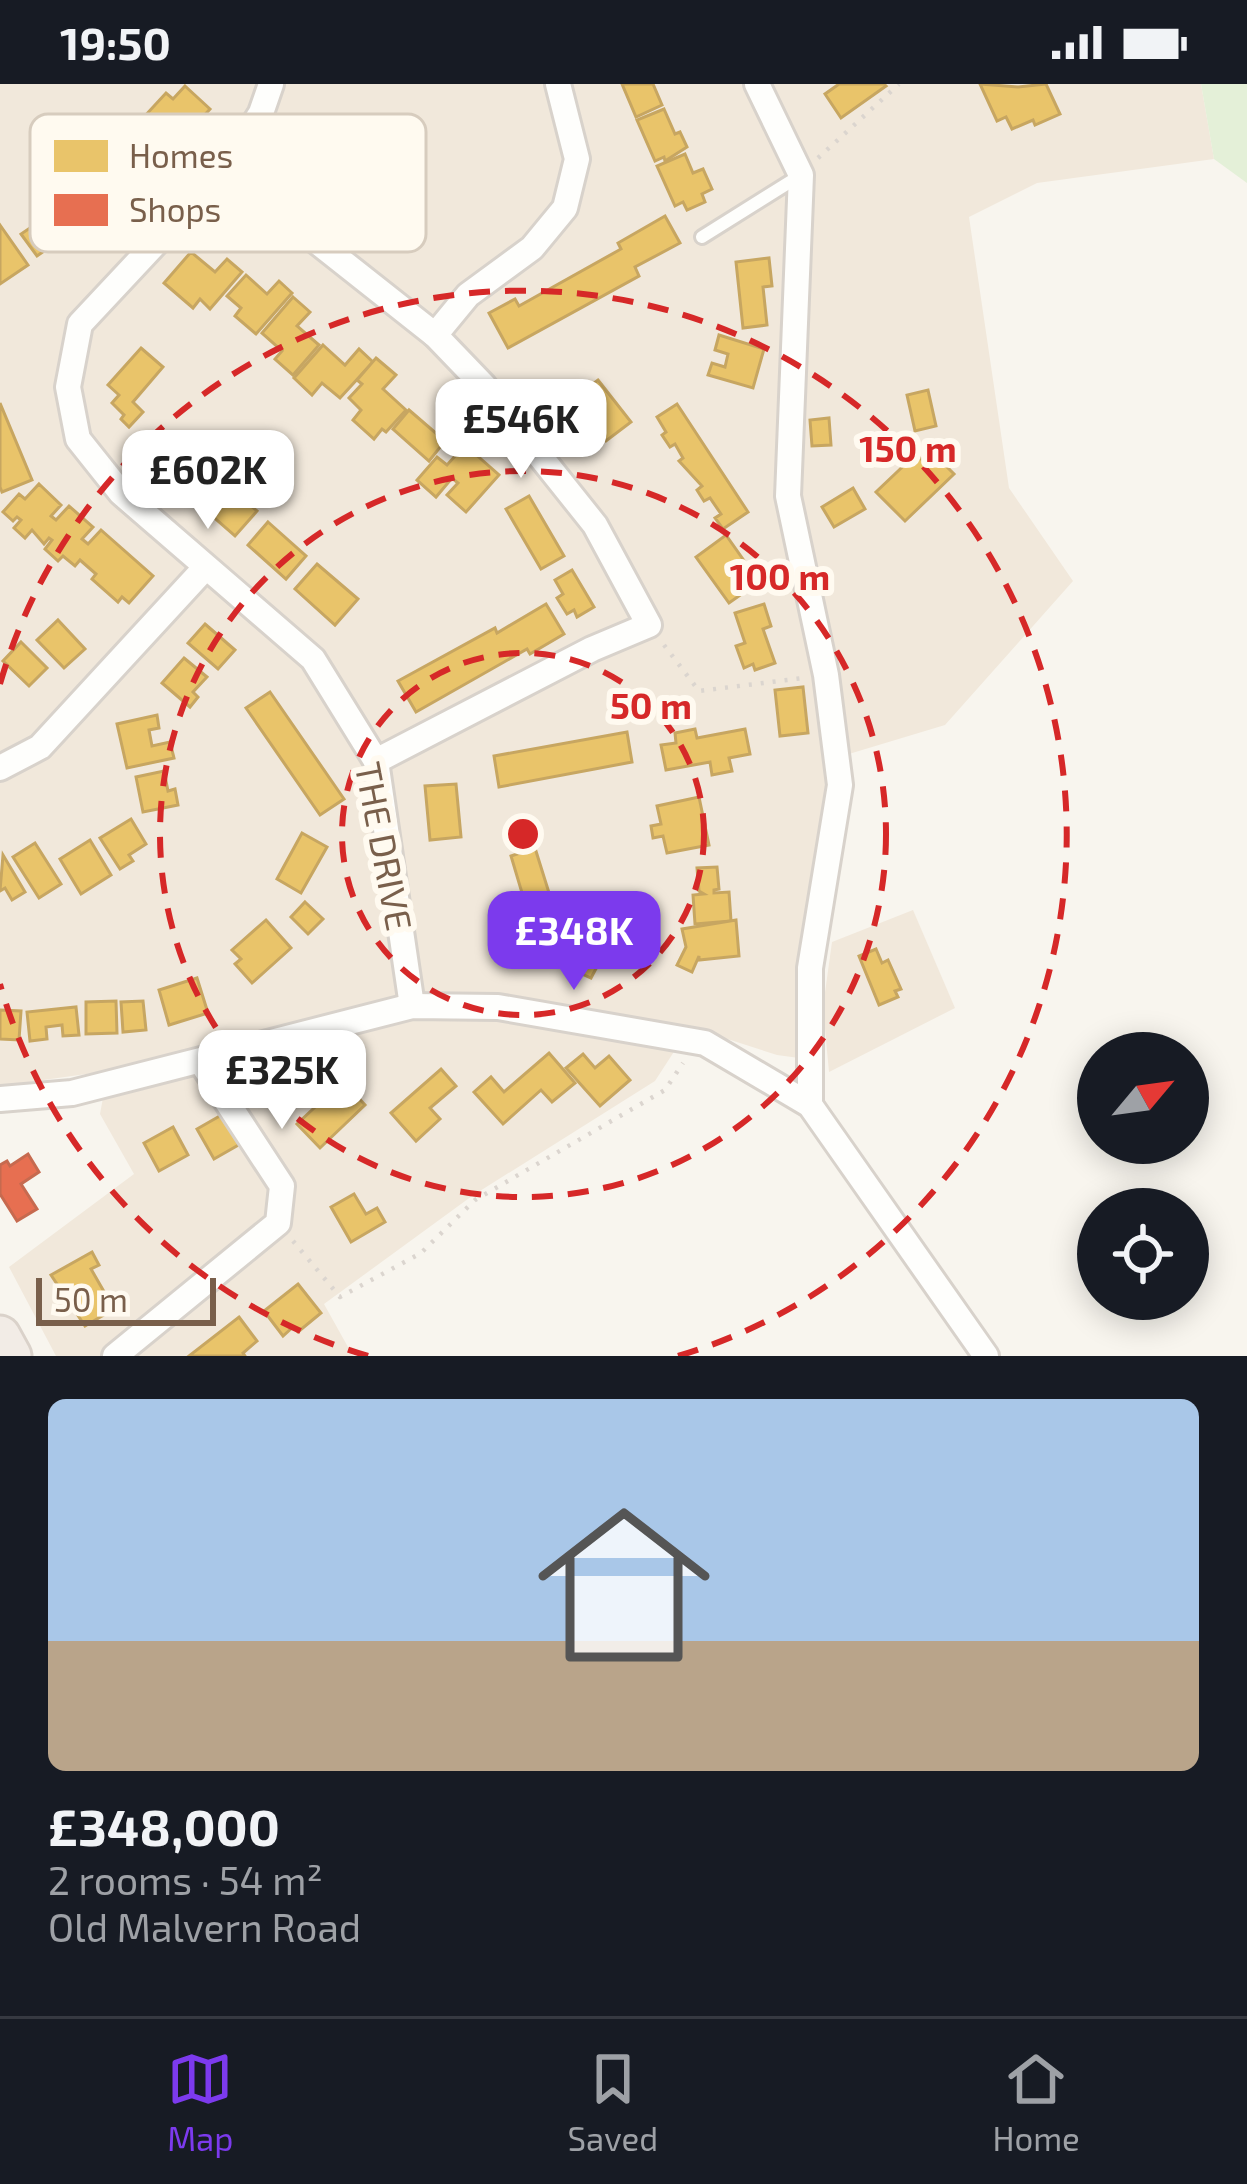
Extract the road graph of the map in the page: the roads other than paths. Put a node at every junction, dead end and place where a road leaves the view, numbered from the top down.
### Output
1 (271, 84) edge
2 (558, 84) edge
3 (757, 84) edge
4 (260, 114) edge
5 (801, 175) junction
6 (702, 237) dead end
7 (147, 252) edge
8 (330, 252) edge
9 (435, 335) junction
10 (204, 569) junction
11 (376, 761) junction
12 (0, 768) edge
13 (412, 1006) junction
14 (201, 1062) junction
15 (0, 1099) edge
16 (809, 1105) junction
17 (0, 1336) edge
18 (11, 1356) edge
19 (115, 1356) edge
20 (986, 1356) edge

1 - 4 street, THE DRIVE
2 - 9 street
3 - 5 street
5 - 6 lane
5 - 16 street
7 - 10 street, THE DRIVE
8 - 9 street
9 - 11 street
10 - 11 street, THE DRIVE
10 - 12 street
11 - 13 street, THE DRIVE
13 - 14 street
13 - 16 street
14 - 15 street
14 - 19 street
16 - 20 street
17 - 18 highway

